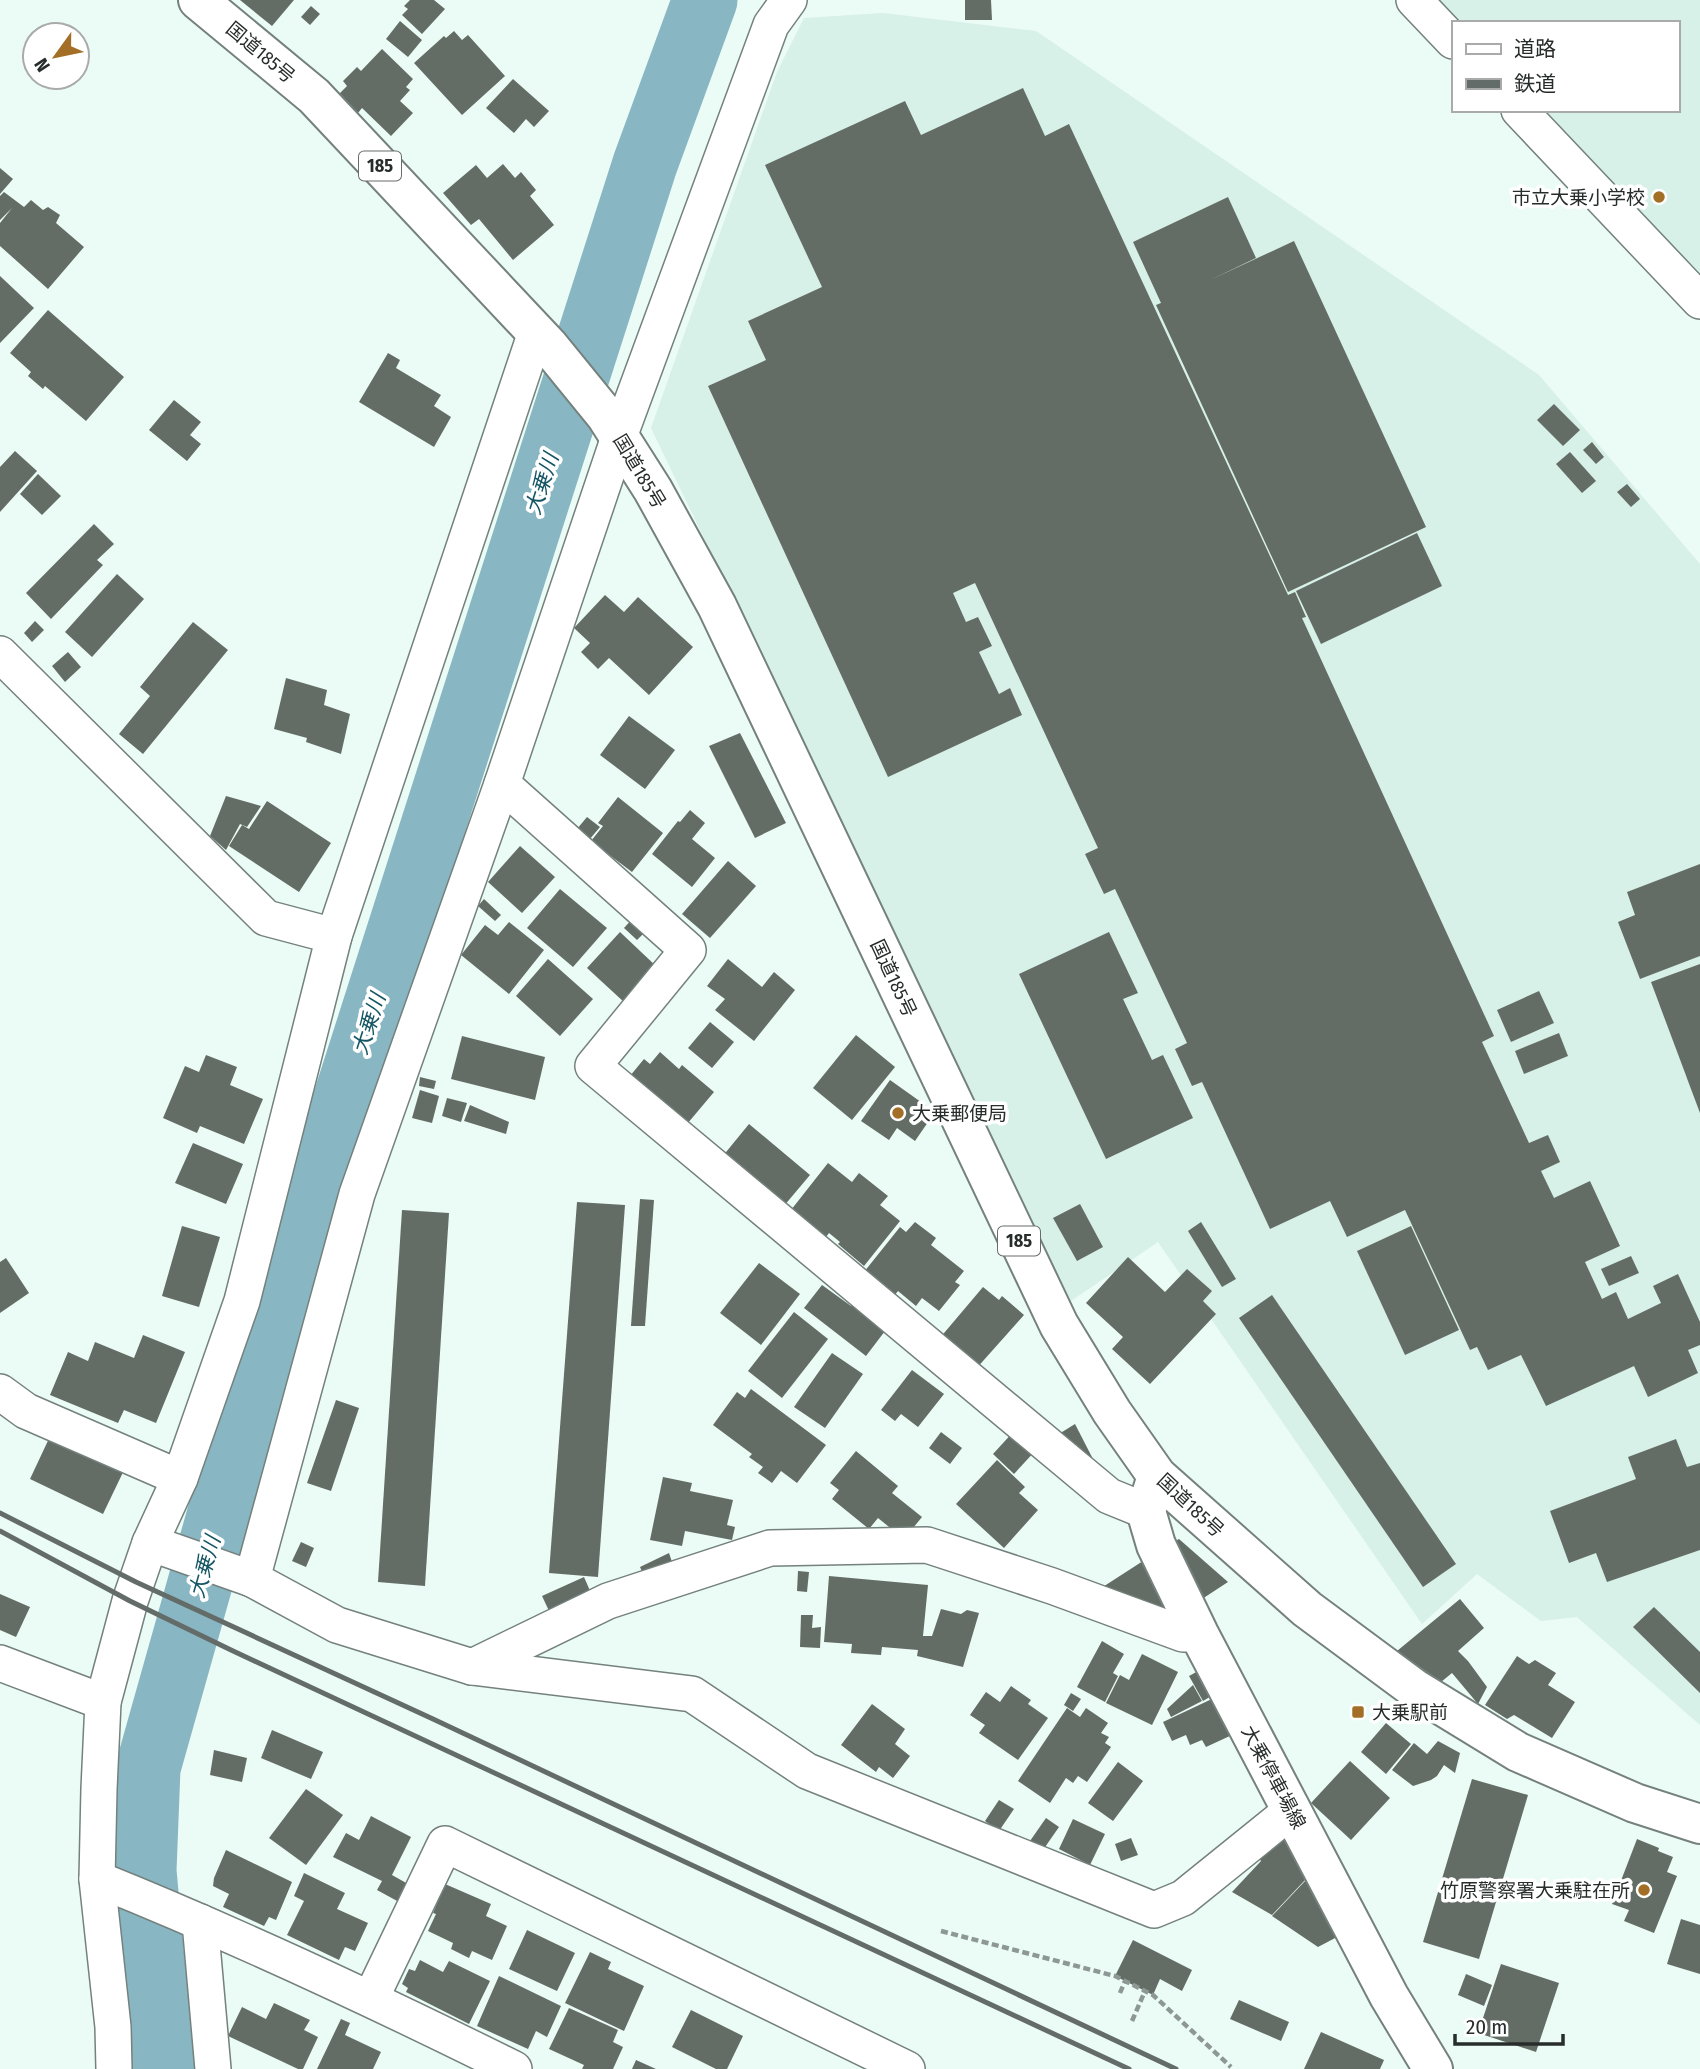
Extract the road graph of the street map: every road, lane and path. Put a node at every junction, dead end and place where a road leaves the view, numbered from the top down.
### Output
1 (198, 0) edge
2 (789, 0) edge
3 (1414, 0) edge
4 (1452, 40) edge
5 (1521, 112) edge
6 (1700, 301) edge
7 (542, 339) junction
8 (613, 426) junction
9 (0, 654) edge
10 (502, 784) junction
11 (334, 936) junction
12 (0, 1392) edge
13 (180, 1478) junction
14 (1152, 1494) junction
15 (164, 1548) junction
16 (246, 1577) junction
17 (1199, 1634) junction
18 (0, 1663) edge
19 (472, 1667) junction
20 (103, 1702) junction
21 (1292, 1810) junction
22 (1700, 1824) edge
23 (110, 1884) junction
24 (190, 1917) junction
25 (941, 1931) dead end
26 (1125, 1981) junction
27 (1145, 1991) junction
28 (1119, 1993) dead end
29 (371, 1998) junction
30 (1132, 2021) dead end
31 (1231, 2067) edge
32 (114, 2069) edge
33 (213, 2069) edge
34 (514, 2069) edge
35 (907, 2069) edge
36 (1433, 2069) edge

1 - 7 main road, 国道185号 / 185
2 - 8 street
3 - 4 street
5 - 6 street
7 - 8 main road, 国道185号 / 185
7 - 11 street
8 - 10 street
8 - 14 main road, 国道185号 / 185
9 - 11 street
10 - 14 street
10 - 16 street
11 - 13 street
12 - 13 street
13 - 15 street
14 - 17 main road, 大乗停車場線
14 - 22 main road, 国道185号 / 185
15 - 16 street
15 - 20 street
16 - 19 street
17 - 19 street
17 - 21 main road, 大乗停車場線
18 - 20 street
19 - 21 street
20 - 23 street
21 - 36 main road, 大乗停車場線
23 - 24 street
23 - 32 street
24 - 29 street
24 - 33 street
25 - 26 path
26 - 27 path
26 - 28 path
27 - 30 path
27 - 31 path
29 - 34 street
29 - 35 street

